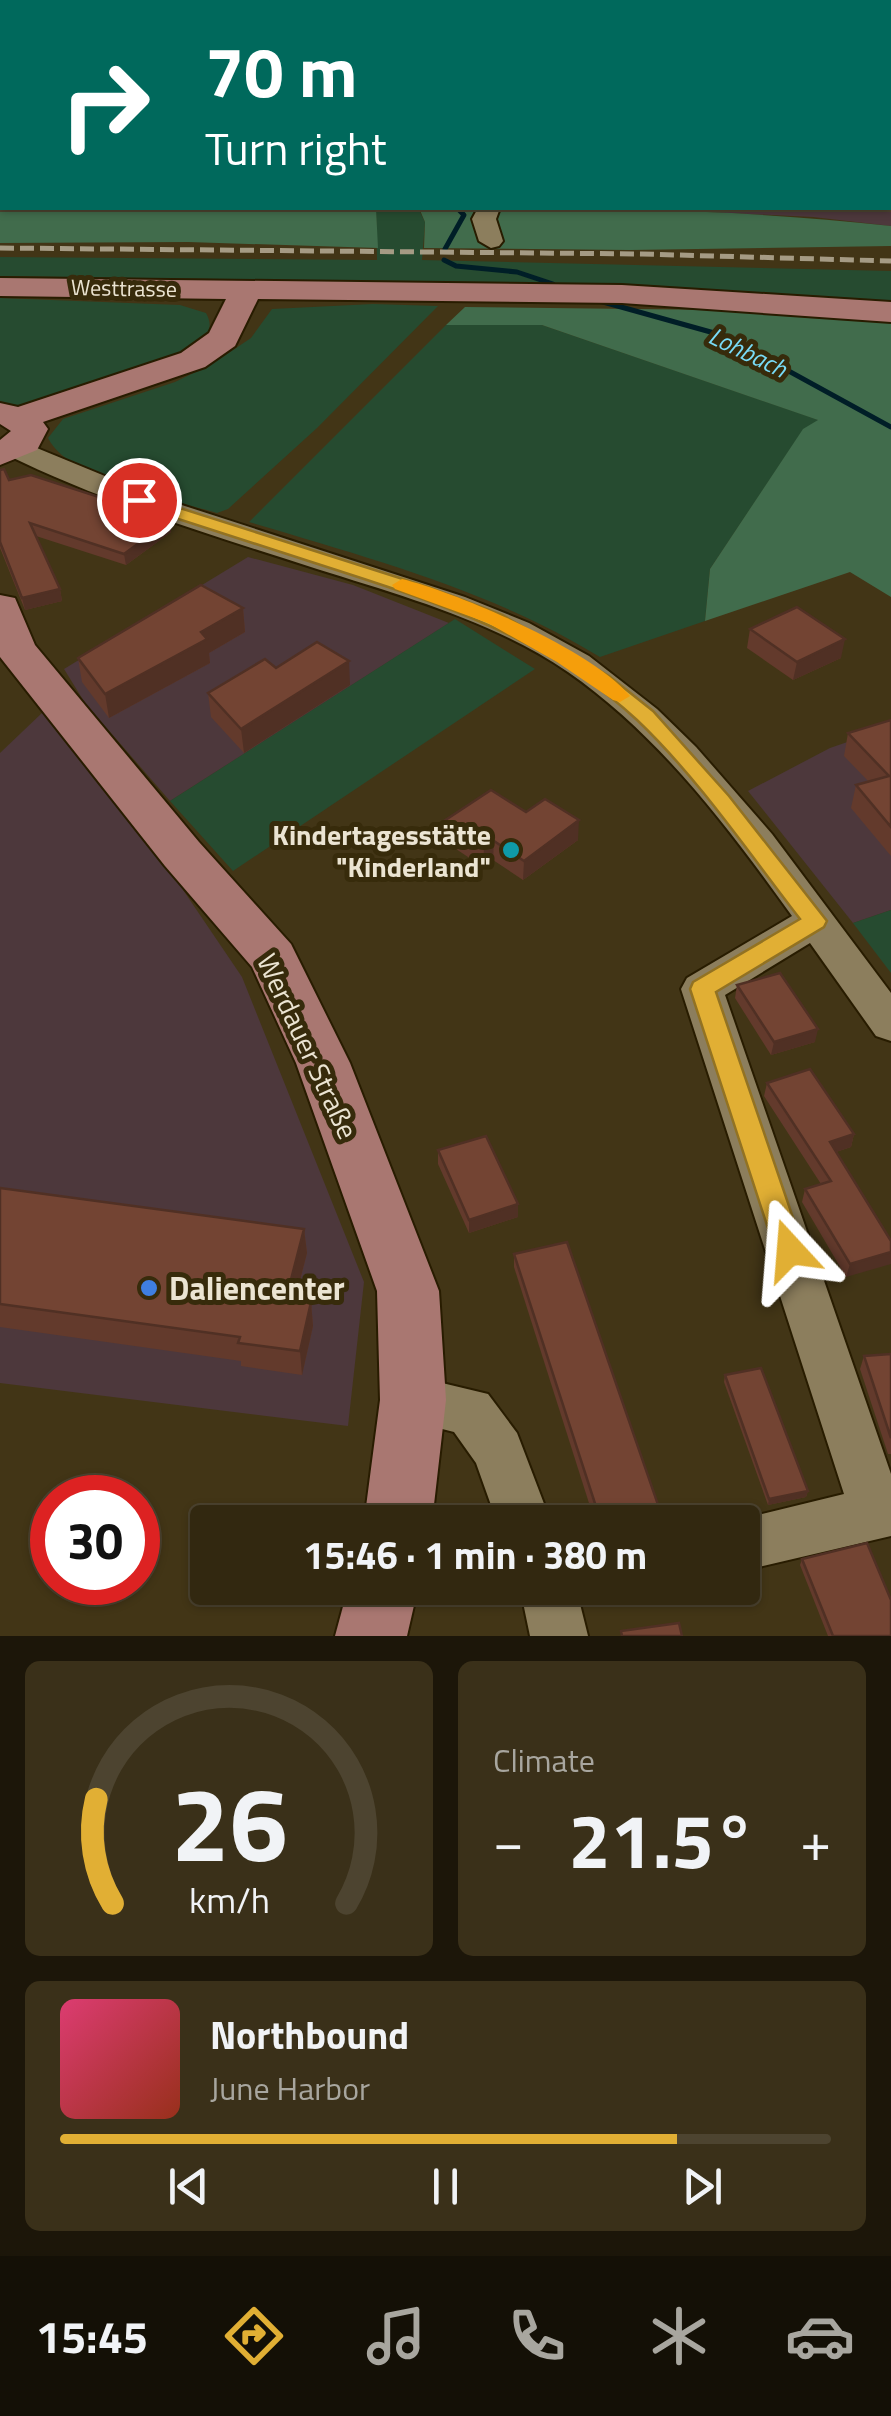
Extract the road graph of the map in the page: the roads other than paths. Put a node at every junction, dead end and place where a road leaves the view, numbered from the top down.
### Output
1 (488, 210) edge
2 (491, 240) dead end
3 (0, 287) edge
4 (241, 305) junction
5 (891, 312) edge
6 (9, 433) edge
7 (8, 628) edge
8 (815, 921) junction
9 (891, 1025) edge
10 (413, 1400) junction
11 (400, 1505) edge
12 (518, 1505) edge
13 (884, 1511) edge
14 (760, 1540) edge
15 (379, 1605) edge
16 (372, 1636) edge

1 - 2 street
3 - 4 main road, Westtrasse
4 - 5 main road
4 - 6 main road
6 - 8 street
7 - 10 main road, Werdauer Straße
8 - 9 street
8 - 13 street
10 - 11 main road, Werdauer Straße
10 - 12 street
13 - 14 street
15 - 16 main road

